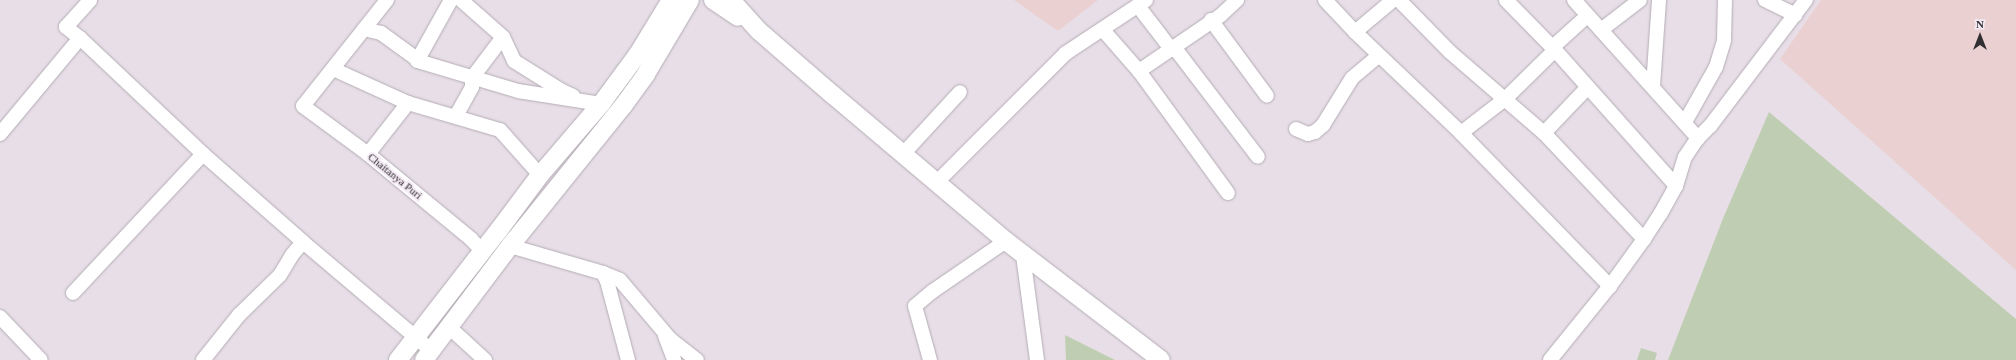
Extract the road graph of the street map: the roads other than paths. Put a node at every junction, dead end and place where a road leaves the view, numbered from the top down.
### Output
1 (90, 0) edge
2 (387, 0) edge
3 (451, 0) edge
4 (461, 0) edge
5 (672, 0) edge
6 (690, 0) edge
7 (713, 0) edge
8 (731, 0) edge
9 (1237, 0) edge
10 (1325, 0) edge
11 (1393, 0) edge
12 (1399, 0) edge
13 (1506, 0) edge
14 (1575, 0) edge
15 (1640, 0) edge
16 (1659, 0) edge
17 (1725, 0) edge
18 (1765, 0) edge
19 (1806, 0) edge
20 (1142, 3) edge
21 (1796, 14) junction
22 (1587, 16) junction
23 (1211, 20) junction
24 (364, 29) junction
25 (1103, 30) junction
26 (1601, 30) junction
27 (759, 31) junction
28 (1355, 32) junction
29 (503, 37) junction
30 (80, 38) junction
31 (1171, 49) junction
32 (1555, 50) junction
33 (1379, 55) junction
34 (417, 61) junction
35 (333, 69) junction
36 (1139, 70) junction
37 (472, 78) junction
38 (1653, 86) junction
39 (1587, 88) junction
40 (960, 92) dead end
41 (1267, 96) dead end
42 (1505, 99) junction
43 (408, 103) junction
44 (595, 104) junction
45 (456, 116) junction
46 (1685, 122) junction
47 (1296, 129) dead end
48 (1, 132) edge
49 (1461, 133) junction
50 (1544, 133) junction
51 (1698, 138) junction
52 (203, 154) junction
53 (368, 154) junction
54 (903, 154) junction
55 (1258, 157) dead end
56 (540, 175) junction
57 (937, 182) junction
58 (1676, 186) junction
59 (1228, 193) dead end
60 (1644, 239) junction
61 (1006, 241) junction
62 (303, 242) junction
63 (510, 246) junction
64 (482, 252) junction
65 (1023, 255) junction
66 (603, 273) junction
67 (1610, 286) junction
68 (72, 292) dead end
69 (0, 317) edge
70 (449, 328) junction
71 (662, 329) junction
72 (416, 338) junction
73 (428, 355) edge
74 (35, 358) edge
75 (204, 360) edge
76 (398, 360) edge
77 (485, 360) edge
78 (628, 360) edge
79 (674, 360) edge
80 (697, 360) edge
81 (930, 360) edge
82 (1036, 360) edge
83 (1161, 360) edge
84 (1550, 360) edge

1 - 30 street
2 - 24 street
3 - 34 street
4 - 29 street
5 - 44 main road
6 - 63 main road
7 - 27 main road
8 - 27 main road
9 - 23 street
10 - 28 street
11 - 28 street
12 - 42 street
13 - 32 street
14 - 22 street
15 - 26 street
16 - 38 street
17 - 46 street
18 - 21 street
19 - 21 street
20 - 25 street
20 - 31 street
21 - 51 street
22 - 26 street
22 - 32 street
23 - 31 street
23 - 41 street
24 - 34 street
24 - 35 street
25 - 36 street
25 - 57 street
26 - 38 street
27 - 54 main road
28 - 33 street
29 - 37 street
29 - 44 street
30 - 48 street
30 - 52 street
31 - 36 street
31 - 55 street
32 - 39 street
32 - 42 street
33 - 47 street
33 - 49 street
34 - 37 street
35 - 43 street
35 - 53 street, Chaitanya Puri
36 - 59 street
37 - 44 street
37 - 45 street
38 - 46 street
39 - 50 street
39 - 58 street
40 - 54 street
42 - 49 street
42 - 50 street
43 - 45 street
43 - 53 street
44 - 56 main road
45 - 56 street
46 - 51 street
49 - 67 street
50 - 60 street
51 - 58 street
52 - 62 street
52 - 68 street
53 - 64 street, Chaitanya Puri
54 - 57 main road
56 - 64 main road
57 - 61 main road
58 - 60 street
60 - 67 street
61 - 65 main road
61 - 81 street
62 - 72 street
62 - 75 street
63 - 66 street
63 - 70 main road
64 - 72 main road
65 - 82 street
65 - 83 main road
66 - 71 street
66 - 78 street
67 - 84 street
69 - 74 street
70 - 73 main road
70 - 77 street
71 - 79 street
71 - 80 street
72 - 73 street
72 - 76 main road

